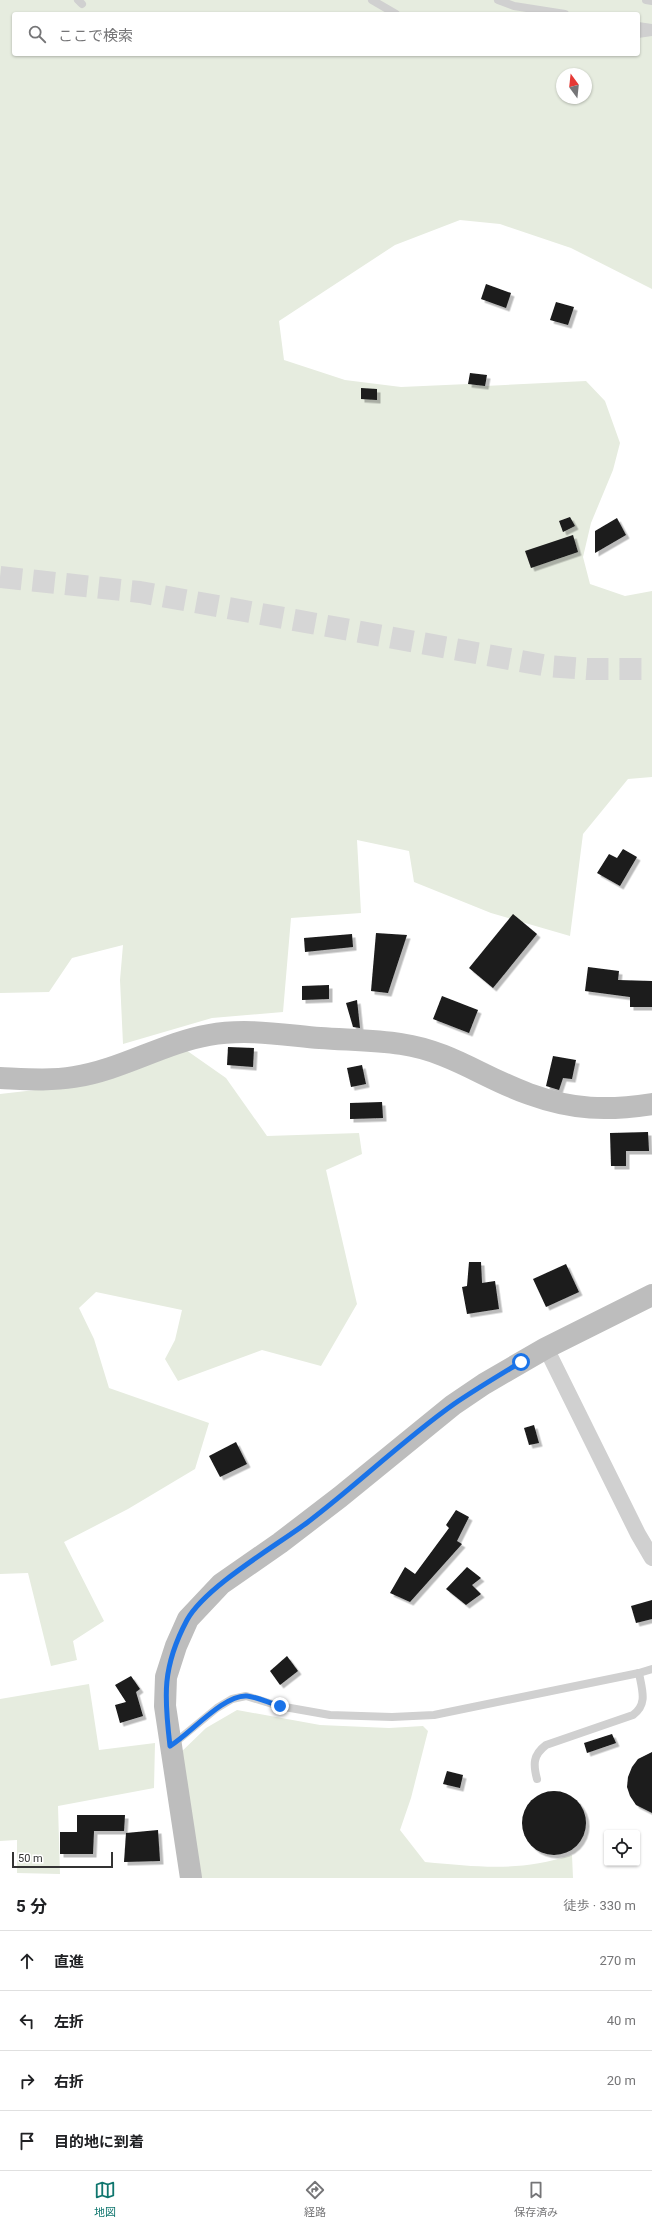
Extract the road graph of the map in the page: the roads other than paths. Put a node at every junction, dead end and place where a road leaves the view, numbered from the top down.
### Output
1 (372, 0) edge
2 (498, 0) edge
3 (646, 0) edge
4 (652, 1) edge
5 (393, 12) edge
6 (552, 12) edge
7 (640, 26) edge
8 (652, 28) edge
9 (652, 32) edge
10 (640, 34) edge
11 (0, 1078) edge
12 (652, 1104) edge
13 (652, 1294) edge
14 (546, 1348) junction
15 (652, 1558) edge
16 (652, 1669) edge
17 (639, 1673) junction
18 (170, 1746) junction
19 (537, 1779) dead end
20 (191, 1878) edge

1 - 5 lane
2 - 6 lane
3 - 4 lane
7 - 8 lane
9 - 10 lane
11 - 12 street
13 - 14 street
14 - 15 street
14 - 18 street
16 - 17 lane
17 - 18 lane
17 - 19 lane
18 - 20 street

